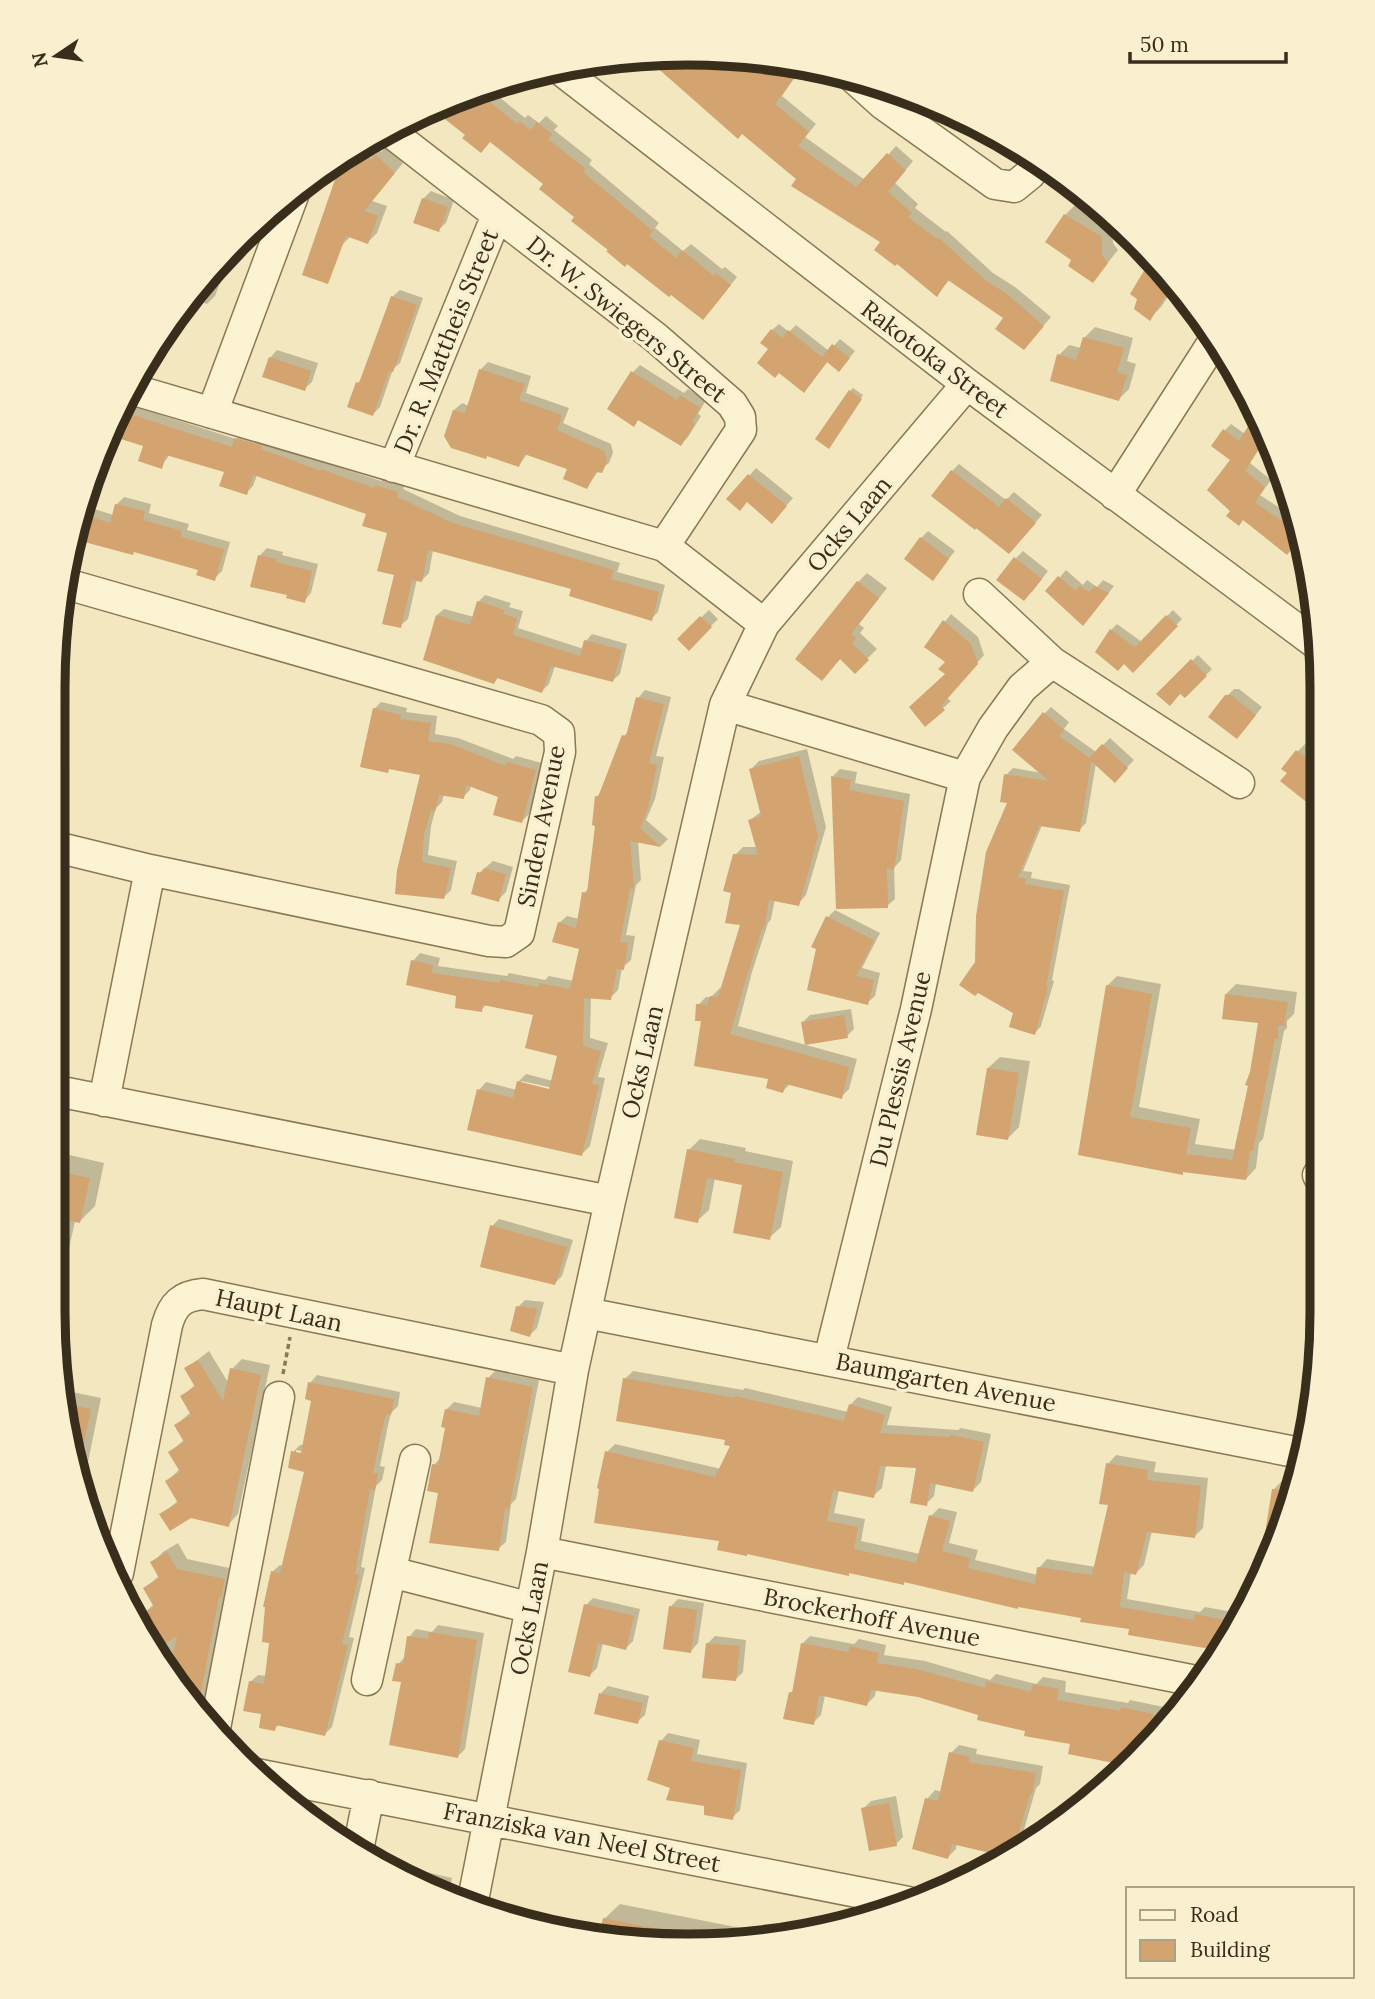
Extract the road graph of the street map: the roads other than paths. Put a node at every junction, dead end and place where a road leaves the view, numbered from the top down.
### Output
1 (569, 76) edge
2 (870, 93) edge
3 (396, 137) edge
4 (1033, 170) edge
5 (288, 210) edge
6 (497, 215) junction
7 (1209, 348) edge
8 (967, 384) junction
9 (140, 392) edge
10 (212, 413) junction
11 (394, 467) junction
12 (1115, 495) junction
13 (664, 546) junction
14 (73, 586) edge
15 (979, 594) dead end
16 (764, 624) junction
17 (1308, 638) edge
18 (1052, 662) junction
19 (725, 705) junction
20 (965, 777) junction
21 (1239, 783) dead end
22 (65, 849) edge
23 (150, 870) junction
24 (65, 1093) edge
25 (104, 1101) junction
26 (610, 1201) junction
27 (586, 1313) junction
28 (829, 1359) junction
29 (573, 1370) junction
30 (279, 1396) road end
31 (1294, 1452) edge
32 (415, 1460) dead end
33 (542, 1552) junction
34 (119, 1566) edge
35 (391, 1572) junction
36 (531, 1608) junction
37 (367, 1680) dead end
38 (1190, 1680) edge
39 (217, 1719) edge
40 (274, 1777) edge
41 (369, 1795) junction
42 (491, 1818) junction
43 (360, 1841) edge
44 (474, 1896) edge
45 (865, 1905) edge

1 - 8 street, Rakotoka Street
2 - 4 street
3 - 6 street, Dr. W. Swiegers Street
5 - 10 street
6 - 11 street, Dr. R. Mattheis Street
6 - 13 street, Dr. W. Swiegers Street
7 - 12 street
8 - 12 street, Rakotoka Street
8 - 16 street, Ocks Laan
9 - 10 street
10 - 11 street
11 - 13 street
12 - 17 street, Rakotoka Street
13 - 16 street
14 - 23 street, Sinden Avenue
15 - 18 street
16 - 19 street, Ocks Laan
18 - 20 street, Du Plessis Avenue
18 - 21 street
19 - 20 street
19 - 26 street, Ocks Laan
20 - 28 street, Du Plessis Avenue
22 - 23 street, Sinden Avenue
23 - 25 street
24 - 25 street
25 - 26 street
26 - 27 street, Ocks Laan
27 - 28 street, Baumgarten Avenue
27 - 29 street, Ocks Laan
28 - 31 street, Baumgarten Avenue
29 - 33 street, Ocks Laan
29 - 34 street, Haupt Laan
30 - 39 street
32 - 35 street
33 - 36 street, Ocks Laan
33 - 38 street, Brockerhoff Avenue
35 - 36 street
35 - 37 street
36 - 42 street, Ocks Laan
40 - 41 street, Franziska van Neel Street
41 - 42 street, Franziska van Neel Street
41 - 43 street
42 - 44 street, Ocks Laan
42 - 45 street, Franziska van Neel Street

